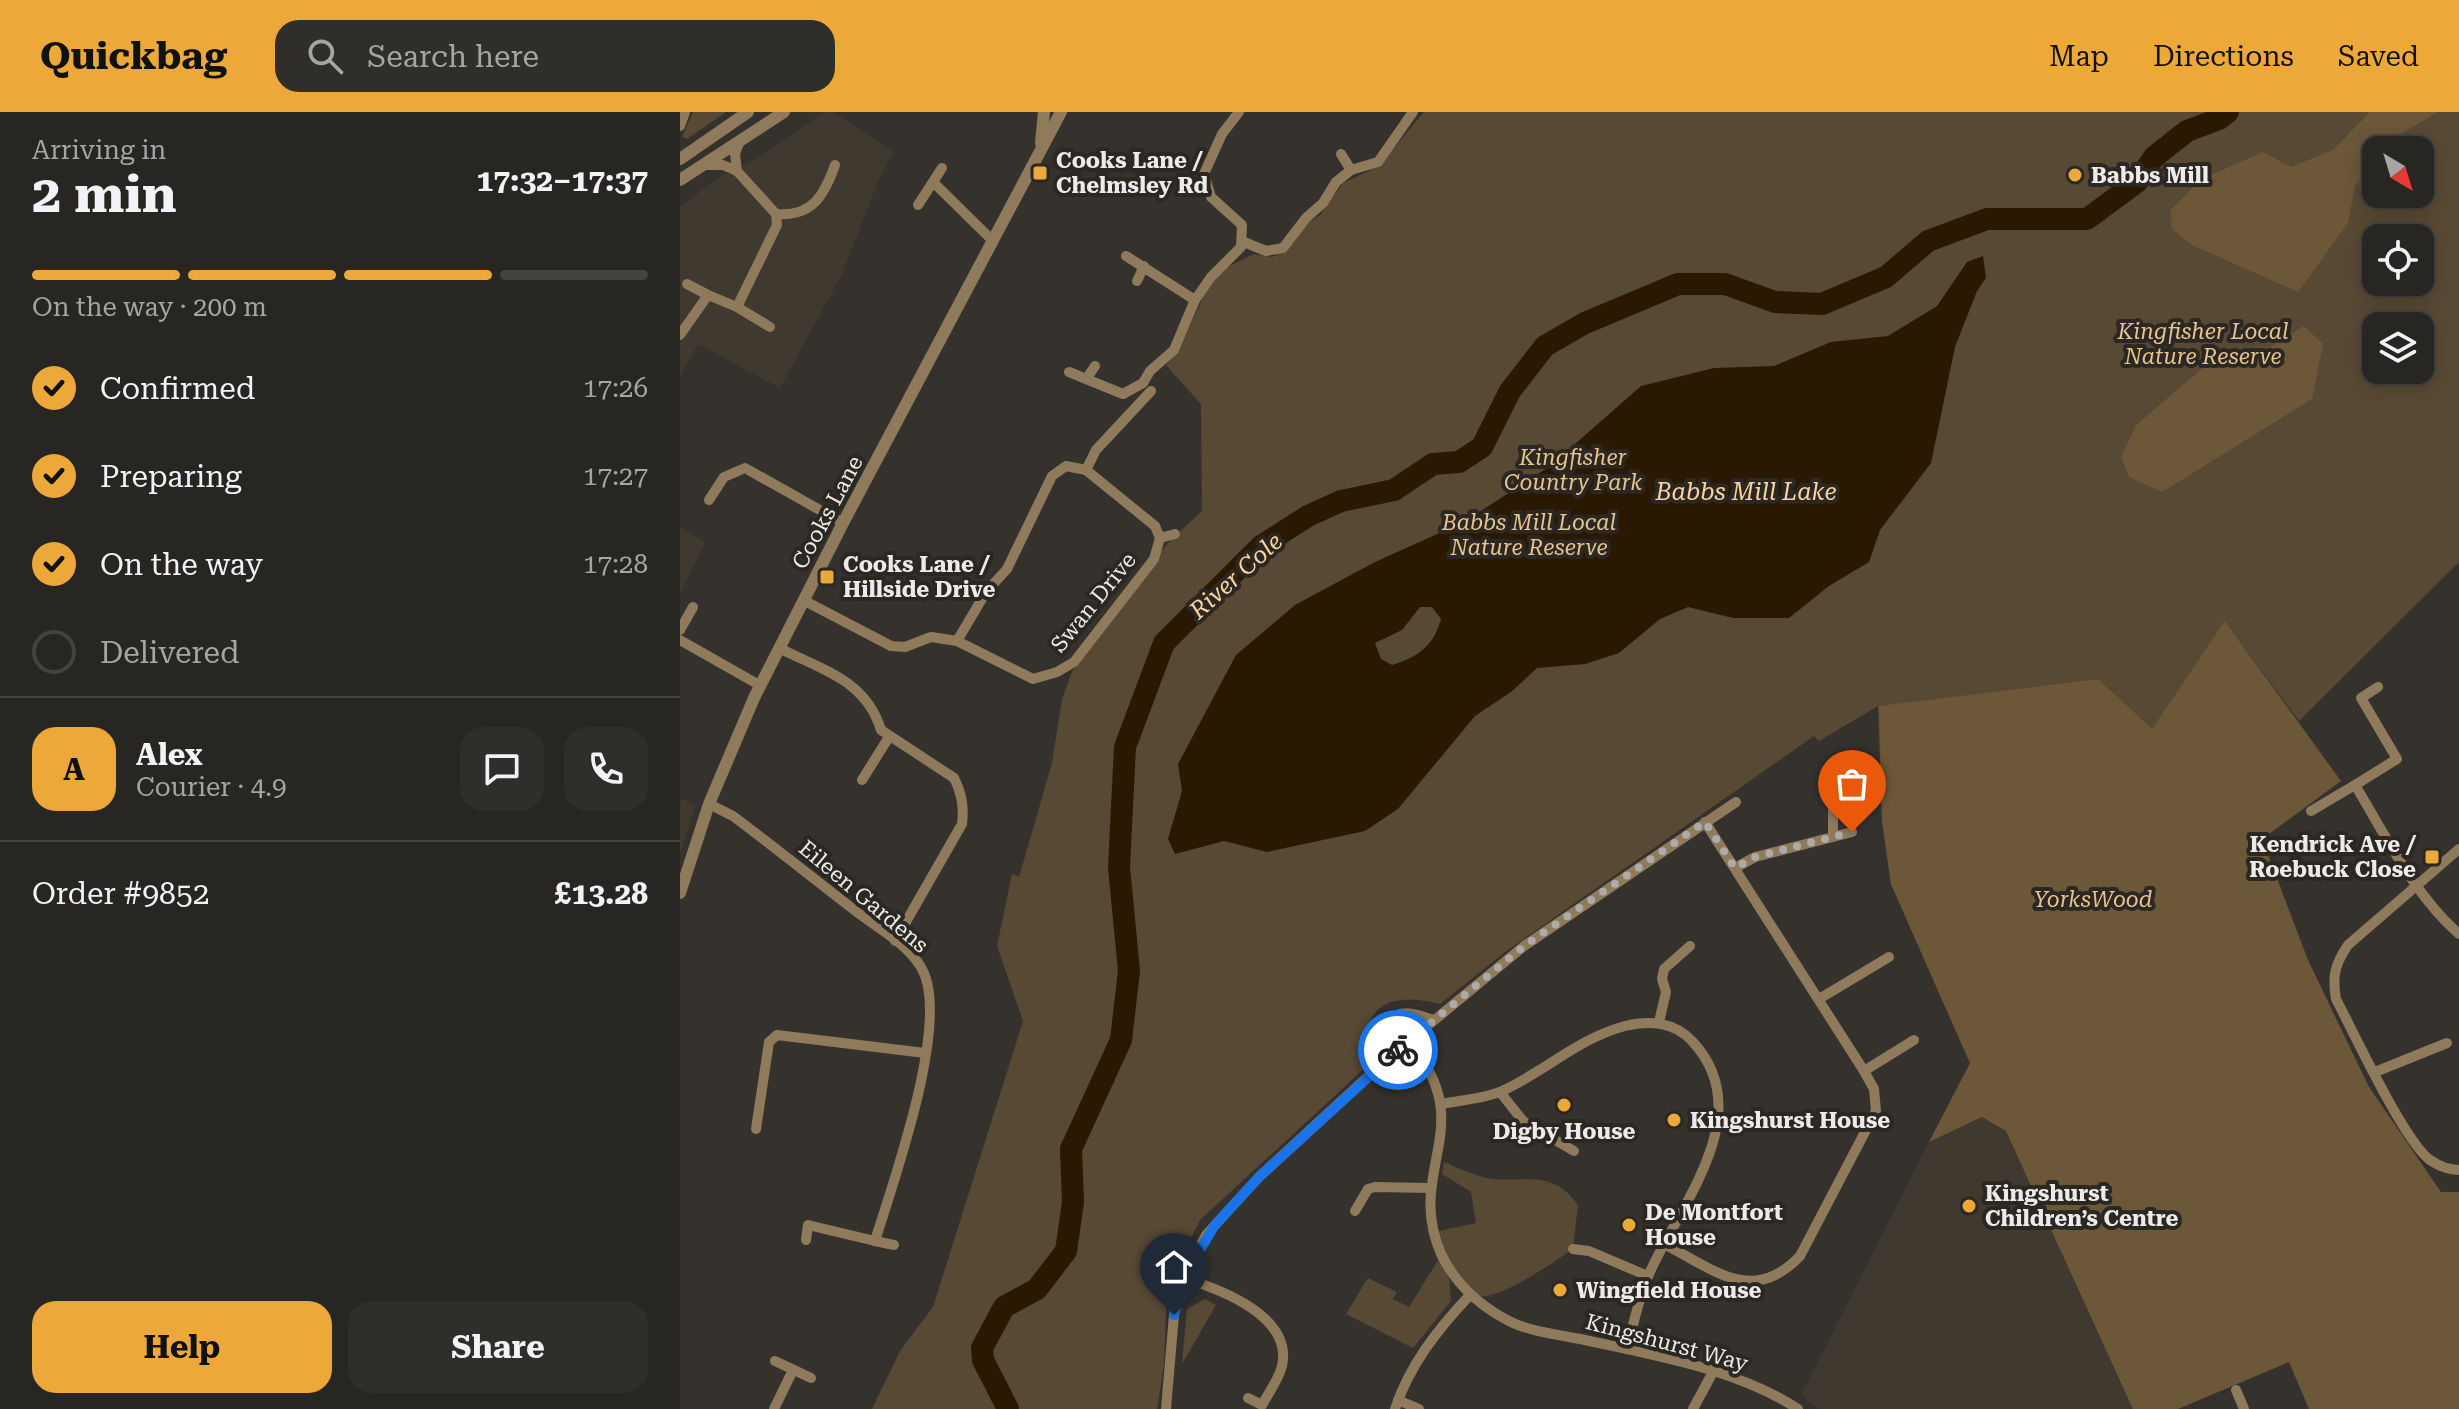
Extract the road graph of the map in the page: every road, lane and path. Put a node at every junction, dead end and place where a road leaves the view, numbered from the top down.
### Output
1 (685, 112) edge
2 (748, 112) edge
3 (784, 112) edge
4 (1044, 112) edge
5 (1061, 112) edge
6 (1239, 112) edge
7 (1413, 112) edge
8 (680, 126) edge
9 (741, 138) junction
10 (1341, 154) dead end
11 (680, 159) edge
12 (1036, 162) junction
13 (702, 165) junction
14 (835, 165) dead end
15 (942, 168) dead end
16 (1351, 170) junction
17 (737, 171) junction
18 (680, 180) edge
19 (935, 184) junction
20 (918, 205) dead end
21 (776, 214) junction
22 (993, 241) junction
23 (1244, 242) junction
24 (1126, 256) dead end
25 (1144, 266) junction
26 (1137, 281) dead end
27 (687, 284) dead end
28 (708, 295) junction
29 (1195, 300) junction
30 (737, 307) junction
31 (770, 327) dead end
32 (680, 335) edge
33 (1095, 366) dead end
34 (1069, 372) dead end
35 (1087, 378) junction
36 (1151, 391) dead end
37 (1086, 470) junction
38 (709, 500) dead end
39 (843, 523) junction
40 (1175, 534) dead end
41 (1160, 538) junction
42 (803, 600) junction
43 (693, 607) dead end
44 (680, 630) edge
45 (680, 640) edge
46 (957, 641) junction
47 (779, 648) junction
48 (761, 686) junction
49 (2378, 687) dead end
50 (889, 737) junction
51 (862, 780) dead end
52 (2355, 785) junction
53 (1736, 802) dead end
54 (709, 804) junction
55 (1833, 806) dead end
56 (2311, 811) dead end
57 (1705, 822) junction
58 (1852, 832) dead end
59 (1833, 835) junction
60 (2459, 849) edge
61 (1735, 868) junction
62 (2417, 886) junction
63 (680, 893) edge
64 (2459, 934) edge
65 (895, 941) junction
66 (1690, 946) dead end
67 (1889, 957) dead end
68 (1819, 999) junction
69 (1433, 1020) junction
70 (1659, 1022) junction
71 (1914, 1040) dead end
72 (1408, 1041) junction
73 (2447, 1043) dead end
74 (925, 1053) junction
75 (1385, 1061) junction
76 (1864, 1071) junction
77 (2375, 1072) junction
78 (1500, 1092) junction
79 (1442, 1104) junction
80 (756, 1129) dead end
81 (1574, 1151) dead end
82 (2459, 1170) edge
83 (1430, 1188) junction
84 (1355, 1211) dead end
85 (806, 1240) dead end
86 (875, 1241) junction
87 (1664, 1244) junction
88 (894, 1245) dead end
89 (1573, 1249) dead end
90 (1648, 1276) junction
91 (1183, 1278) junction
92 (1470, 1295) junction
93 (1626, 1349) junction
94 (775, 1361) dead end
95 (793, 1370) junction
96 (1713, 1372) junction
97 (811, 1378) dead end
98 (2236, 1390) dead end
99 (1248, 1398) dead end
100 (1396, 1404) edge
101 (774, 1409) edge
102 (1166, 1409) edge
103 (1419, 1409) edge
104 (1693, 1409) edge
105 (1798, 1409) edge
106 (2244, 1409) edge

1 - 8 street
2 - 11 street
3 - 9 street
4 - 12 street, Cooks Lane
5 - 12 street, Cooks Lane
6 - 23 street
7 - 16 street
9 - 13 street
9 - 17 street
10 - 16 street
12 - 22 street, Cooks Lane
13 - 17 street
13 - 18 street
14 - 21 street
15 - 19 street
16 - 23 street
17 - 21 street
19 - 20 street
19 - 22 street
21 - 30 street
22 - 39 street, Cooks Lane
23 - 29 street
24 - 25 street
25 - 26 street
25 - 29 street
27 - 28 street
28 - 30 street
28 - 32 street
29 - 35 street
30 - 31 street
33 - 35 street
34 - 35 street
36 - 37 street
37 - 41 street, Swan Drive
37 - 46 street
38 - 39 street
39 - 42 street, Cooks Lane
40 - 41 street
41 - 46 street, Swan Drive
42 - 46 street, Swan Drive
42 - 47 street, Cooks Lane
43 - 44 street
45 - 48 street
47 - 48 street, Cooks Lane
47 - 50 street
48 - 54 street, Cooks Lane
49 - 52 street
50 - 51 street
50 - 65 street
52 - 56 street
52 - 62 street
53 - 57 street
54 - 63 street, Cooks Lane
54 - 65 street, Eileen Gardens
55 - 59 street
57 - 61 street
57 - 69 street
58 - 59 street
59 - 61 street
60 - 62 street
61 - 68 street
62 - 64 street
62 - 77 street
65 - 74 street, Eileen Gardens
66 - 70 street
67 - 68 street
68 - 76 street
69 - 72 street
69 - 75 street
70 - 78 street
70 - 87 street
71 - 76 street
72 - 75 street
72 - 79 street, Kingshurst Way
73 - 77 street
74 - 80 street
74 - 86 street, Eileen Gardens
75 - 91 street
76 - 87 street
77 - 82 street
78 - 79 street
78 - 81 street
79 - 83 street, Kingshurst Way
83 - 84 street
83 - 92 street, Kingshurst Way
85 - 86 street
86 - 88 street
87 - 90 street
89 - 90 street
90 - 93 street
91 - 99 street
91 - 102 street
92 - 93 street, Kingshurst Way
92 - 100 street
93 - 96 street, Kingshurst Way
94 - 95 street
95 - 97 street
95 - 101 street
96 - 104 street
96 - 105 street, Kingshurst Way
98 - 106 street
100 - 103 street

